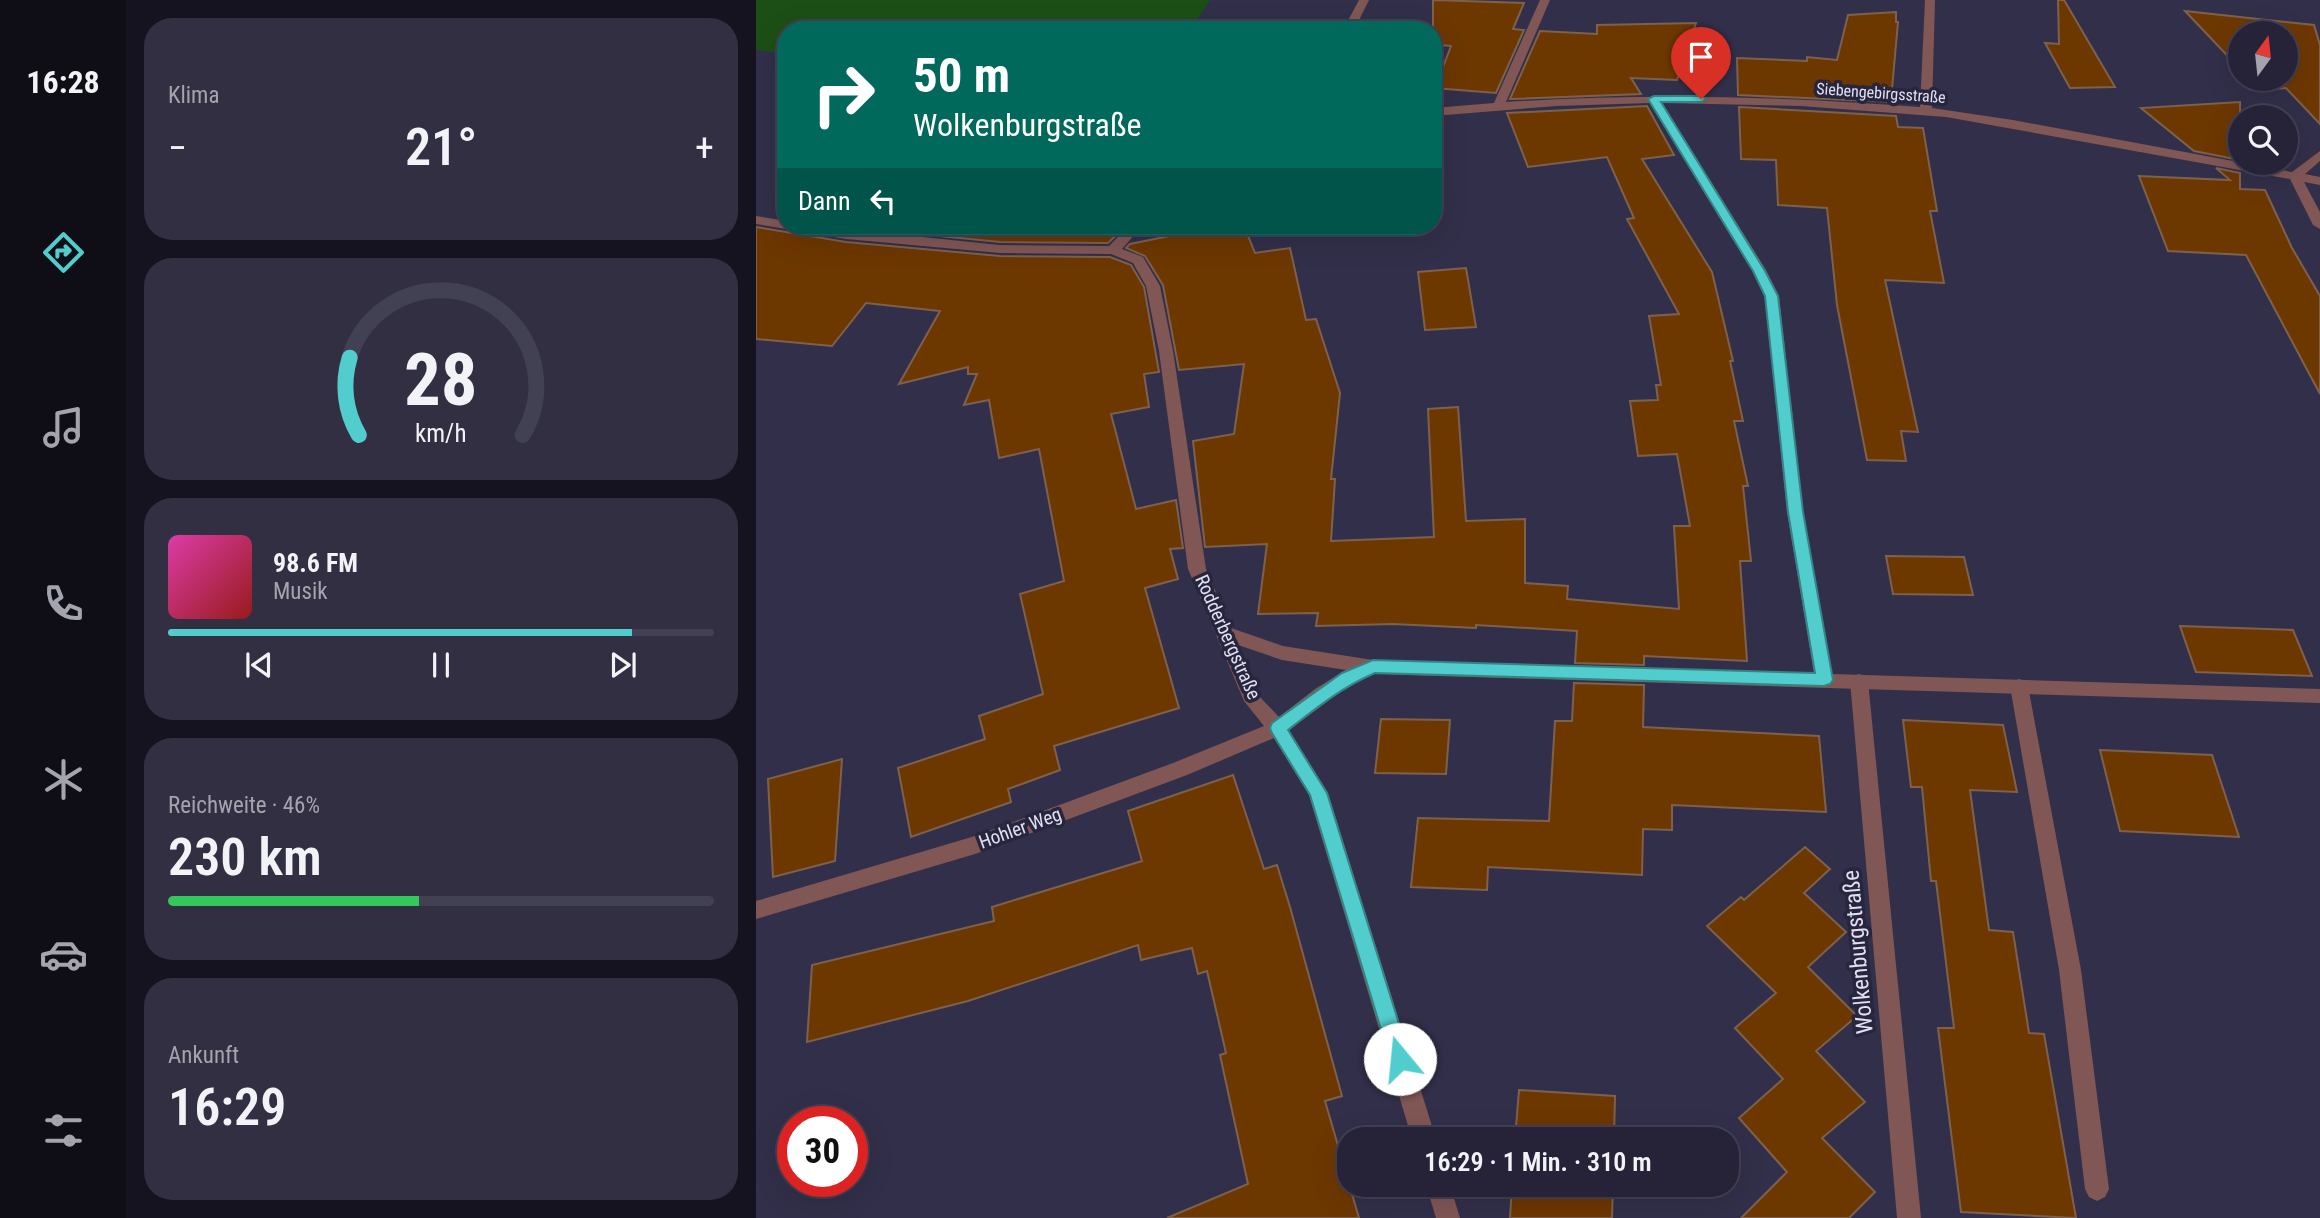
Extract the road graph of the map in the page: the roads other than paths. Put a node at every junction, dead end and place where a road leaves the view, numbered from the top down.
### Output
1 (1364, 0) edge
2 (1545, 0) edge
3 (1930, 0) edge
4 (1353, 21) edge
5 (1654, 99) junction
6 (1498, 106) junction
7 (1442, 111) edge
8 (1926, 111) junction
9 (2320, 155) edge
10 (2295, 176) junction
11 (2320, 181) edge
12 (756, 220) edge
13 (777, 224) edge
14 (2320, 225) edge
15 (853, 235) edge
16 (1128, 235) edge
17 (1114, 250) junction
18 (1225, 633) junction
19 (1373, 667) junction
20 (1824, 680) junction
21 (1859, 681) junction
22 (2019, 686) junction
23 (2320, 696) edge
24 (1278, 728) junction
25 (756, 910) edge
26 (1420, 1127) edge
27 (2097, 1189) dead end
28 (1442, 1197) edge
29 (1448, 1218) edge
30 (1909, 1218) edge

1 - 4 street
2 - 6 street
3 - 8 street
5 - 6 street, Siebengebirgsstraße
5 - 8 street, Siebengebirgsstraße
5 - 20 street
6 - 7 street, Siebengebirgsstraße
8 - 10 street, Siebengebirgsstraße
9 - 10 street
10 - 11 street, Siebengebirgsstraße
10 - 14 street
12 - 13 street
15 - 17 street
16 - 17 street
17 - 18 street, Rodderbergstraße
18 - 19 street
18 - 24 street, Rodderbergstraße
19 - 20 street
19 - 24 street
20 - 21 street
21 - 22 street
21 - 30 street, Wolkenburgstraße
22 - 23 street
22 - 27 street
24 - 25 street, Hohler Weg
24 - 26 street, Rodderbergstraße
28 - 29 street

